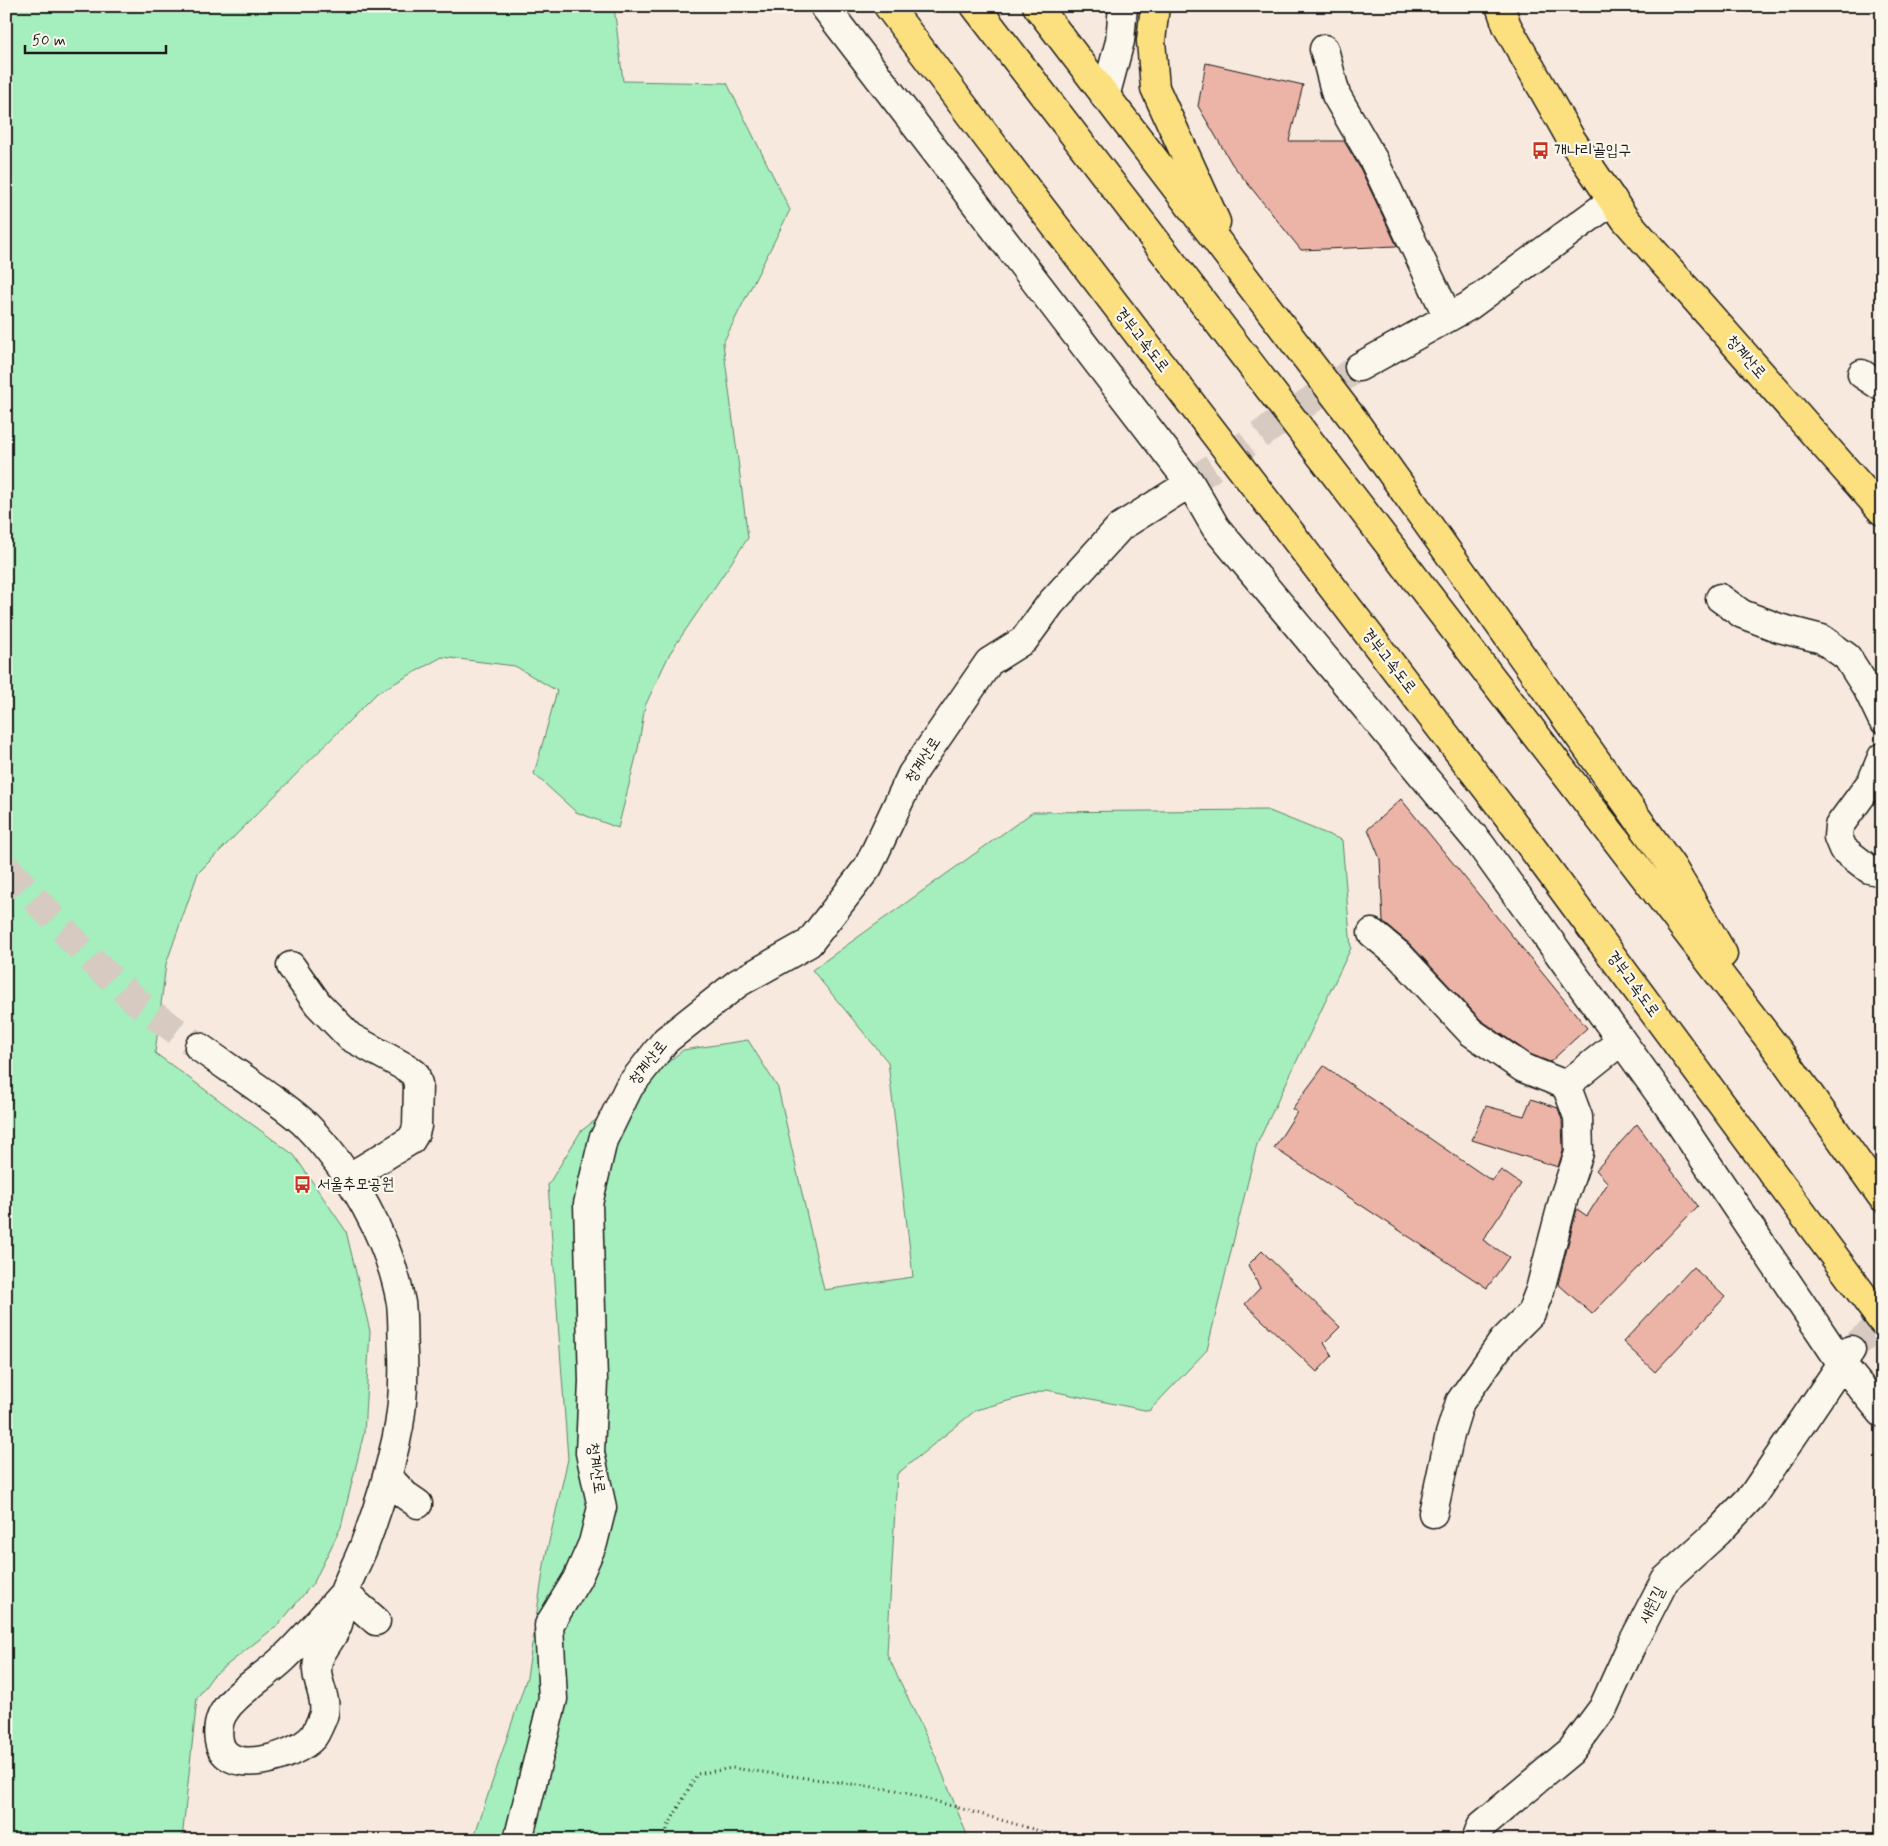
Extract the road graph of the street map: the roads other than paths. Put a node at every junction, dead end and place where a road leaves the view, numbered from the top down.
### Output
1 (824, 6) edge
2 (888, 6) edge
3 (975, 6) edge
4 (1037, 6) edge
5 (1123, 6) edge
6 (1155, 6) edge
7 (1500, 6) edge
8 (1324, 49) dead end
9 (1106, 97) junction
10 (1613, 200) junction
11 (1448, 317) junction
12 (1312, 364) junction
13 (1359, 367) tunnel mouth
14 (1190, 483) junction
15 (1882, 511) edge
16 (1720, 598) dead end
17 (1882, 719) edge
18 (1882, 757) edge
19 (1882, 872) edge
20 (1372, 934) dead end
21 (291, 966) dead end
22 (1621, 1041) junction
23 (199, 1047) tunnel mouth
24 (1780, 1053) junction
25 (1566, 1085) junction
26 (348, 1178) junction
27 (1882, 1197) edge
28 (1882, 1321) edge
29 (1848, 1355) junction
30 (1882, 1413) edge
31 (388, 1477) junction
32 (418, 1504) dead end
33 (1433, 1513) dead end
34 (344, 1594) junction
35 (376, 1622) dead end
36 (518, 1840) edge
37 (1476, 1840) edge

1 - 14 street
2 - 28 main road, 경부고속도로
3 - 24 main road
4 - 9 main road
5 - 9 street
6 - 12 main road
7 - 10 main road, 청계산로
8 - 11 street
9 - 12 main road
10 - 11 street
10 - 15 main road, 청계산로
11 - 13 street
12 - 24 main road
14 - 22 street
14 - 36 street, 청계산로
16 - 17 street
18 - 19 street
20 - 25 street
21 - 26 street
22 - 25 street
22 - 29 street
23 - 26 street
24 - 27 main road
25 - 33 street
26 - 31 street
29 - 30 street
29 - 37 street, 새원길
31 - 32 street
31 - 34 street
34 - 34 street
34 - 35 street

